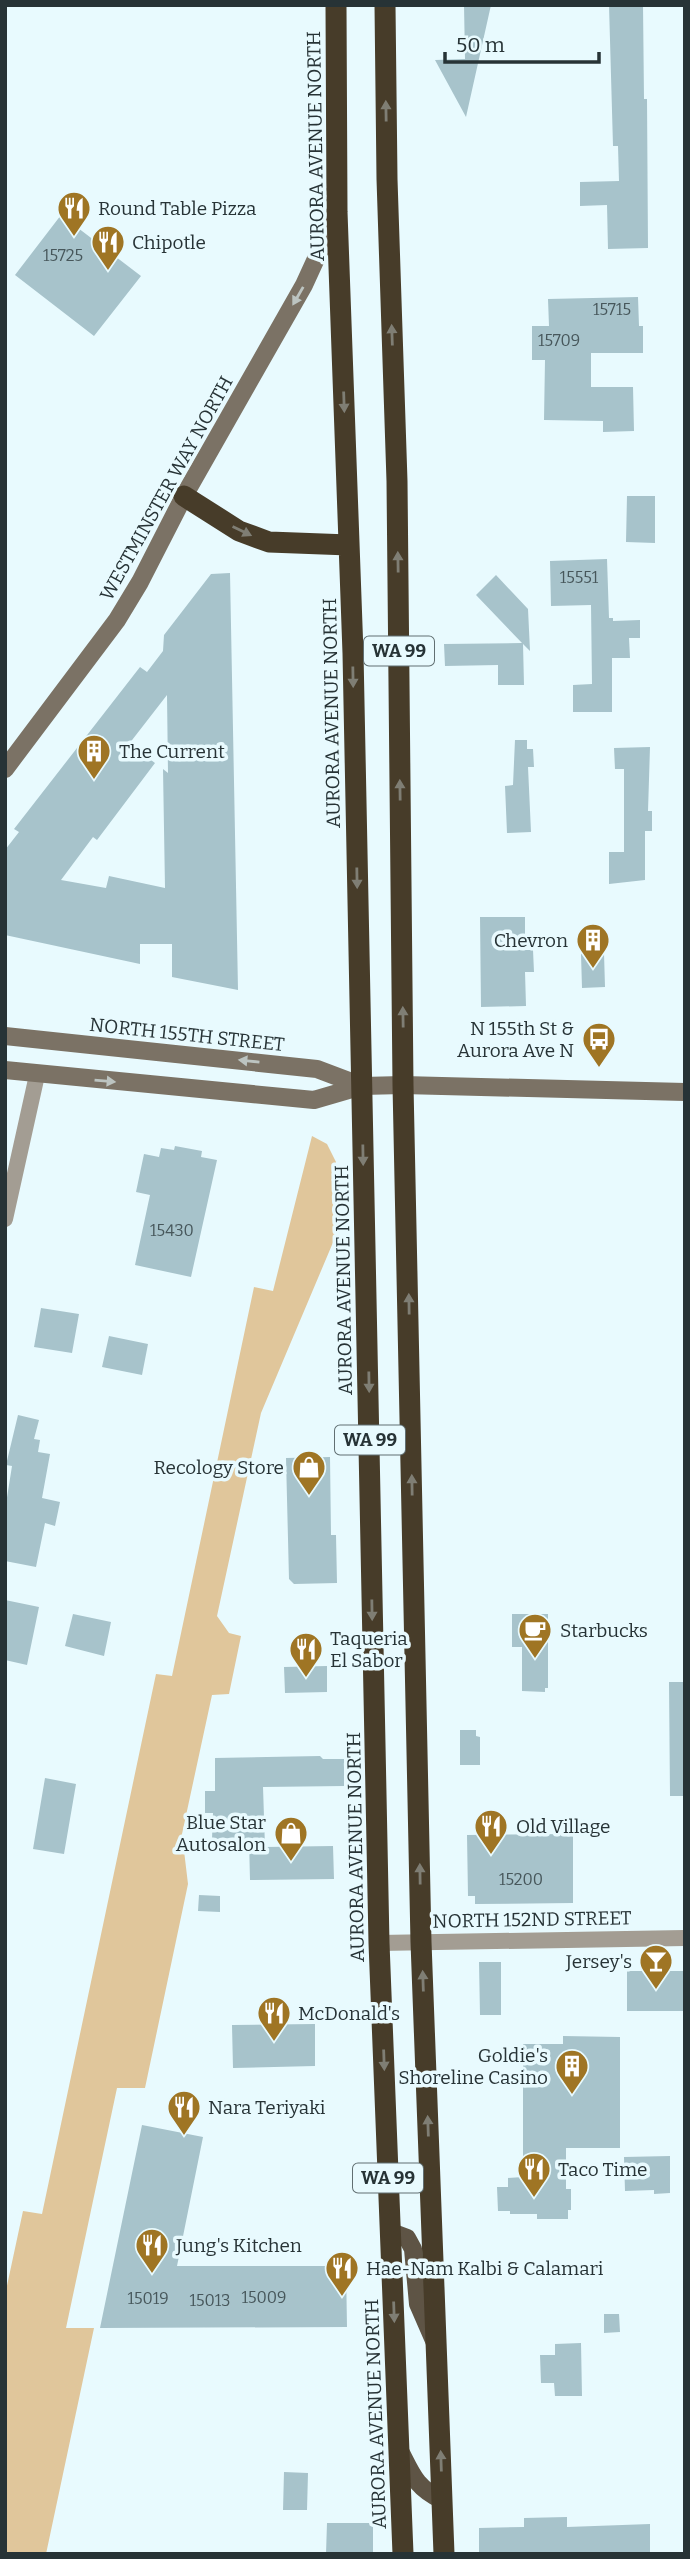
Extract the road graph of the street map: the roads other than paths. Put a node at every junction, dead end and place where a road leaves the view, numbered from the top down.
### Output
1 (336, 5) edge
2 (385, 5) edge
3 (337, 212) junction
4 (184, 496) junction
5 (349, 545) junction
6 (5, 769) edge
7 (5, 1036) edge
8 (5, 1070) edge
9 (37, 1075) junction
10 (403, 1085) junction
11 (362, 1086) junction
12 (685, 1092) edge
13 (5, 1219) edge
14 (685, 1938) edge
15 (421, 1942) junction
16 (379, 1943) junction
17 (391, 2232) junction
18 (437, 2346) junction
19 (399, 2449) junction
20 (442, 2500) junction
21 (403, 2554) edge
22 (444, 2554) edge

1 - 3 highway, AURORA AVENUE NORTH / WA 99
10 -> 2 highway, WA 99
3 -> 4 street, WESTMINSTER WAY NORTH
3 -> 5 highway, AURORA AVENUE NORTH / WA 99
4 -> 5 highway
4 - 6 street, WESTMINSTER WAY NORTH
5 -> 11 highway, AURORA AVENUE NORTH / WA 99
11 -> 7 street, NORTH 155TH STREET
8 - 9 street, NORTH 155TH STREET
9 -> 11 street, NORTH 155TH STREET
9 - 13 street
10 - 11 street, NORTH 155TH STREET
10 - 12 street, NORTH 155TH STREET
15 -> 10 highway, WA 99
11 -> 16 highway, AURORA AVENUE NORTH / WA 99
14 - 15 street, NORTH 152ND STREET
15 - 16 street, NORTH 152ND STREET
18 -> 15 highway, WA 99
16 -> 17 highway, AURORA AVENUE NORTH / WA 99
17 - 18 main road
17 -> 19 highway, AURORA AVENUE NORTH / WA 99
20 -> 18 highway, WA 99
19 - 20 main road
19 - 21 highway, AURORA AVENUE NORTH / WA 99
20 - 22 highway, WA 99

